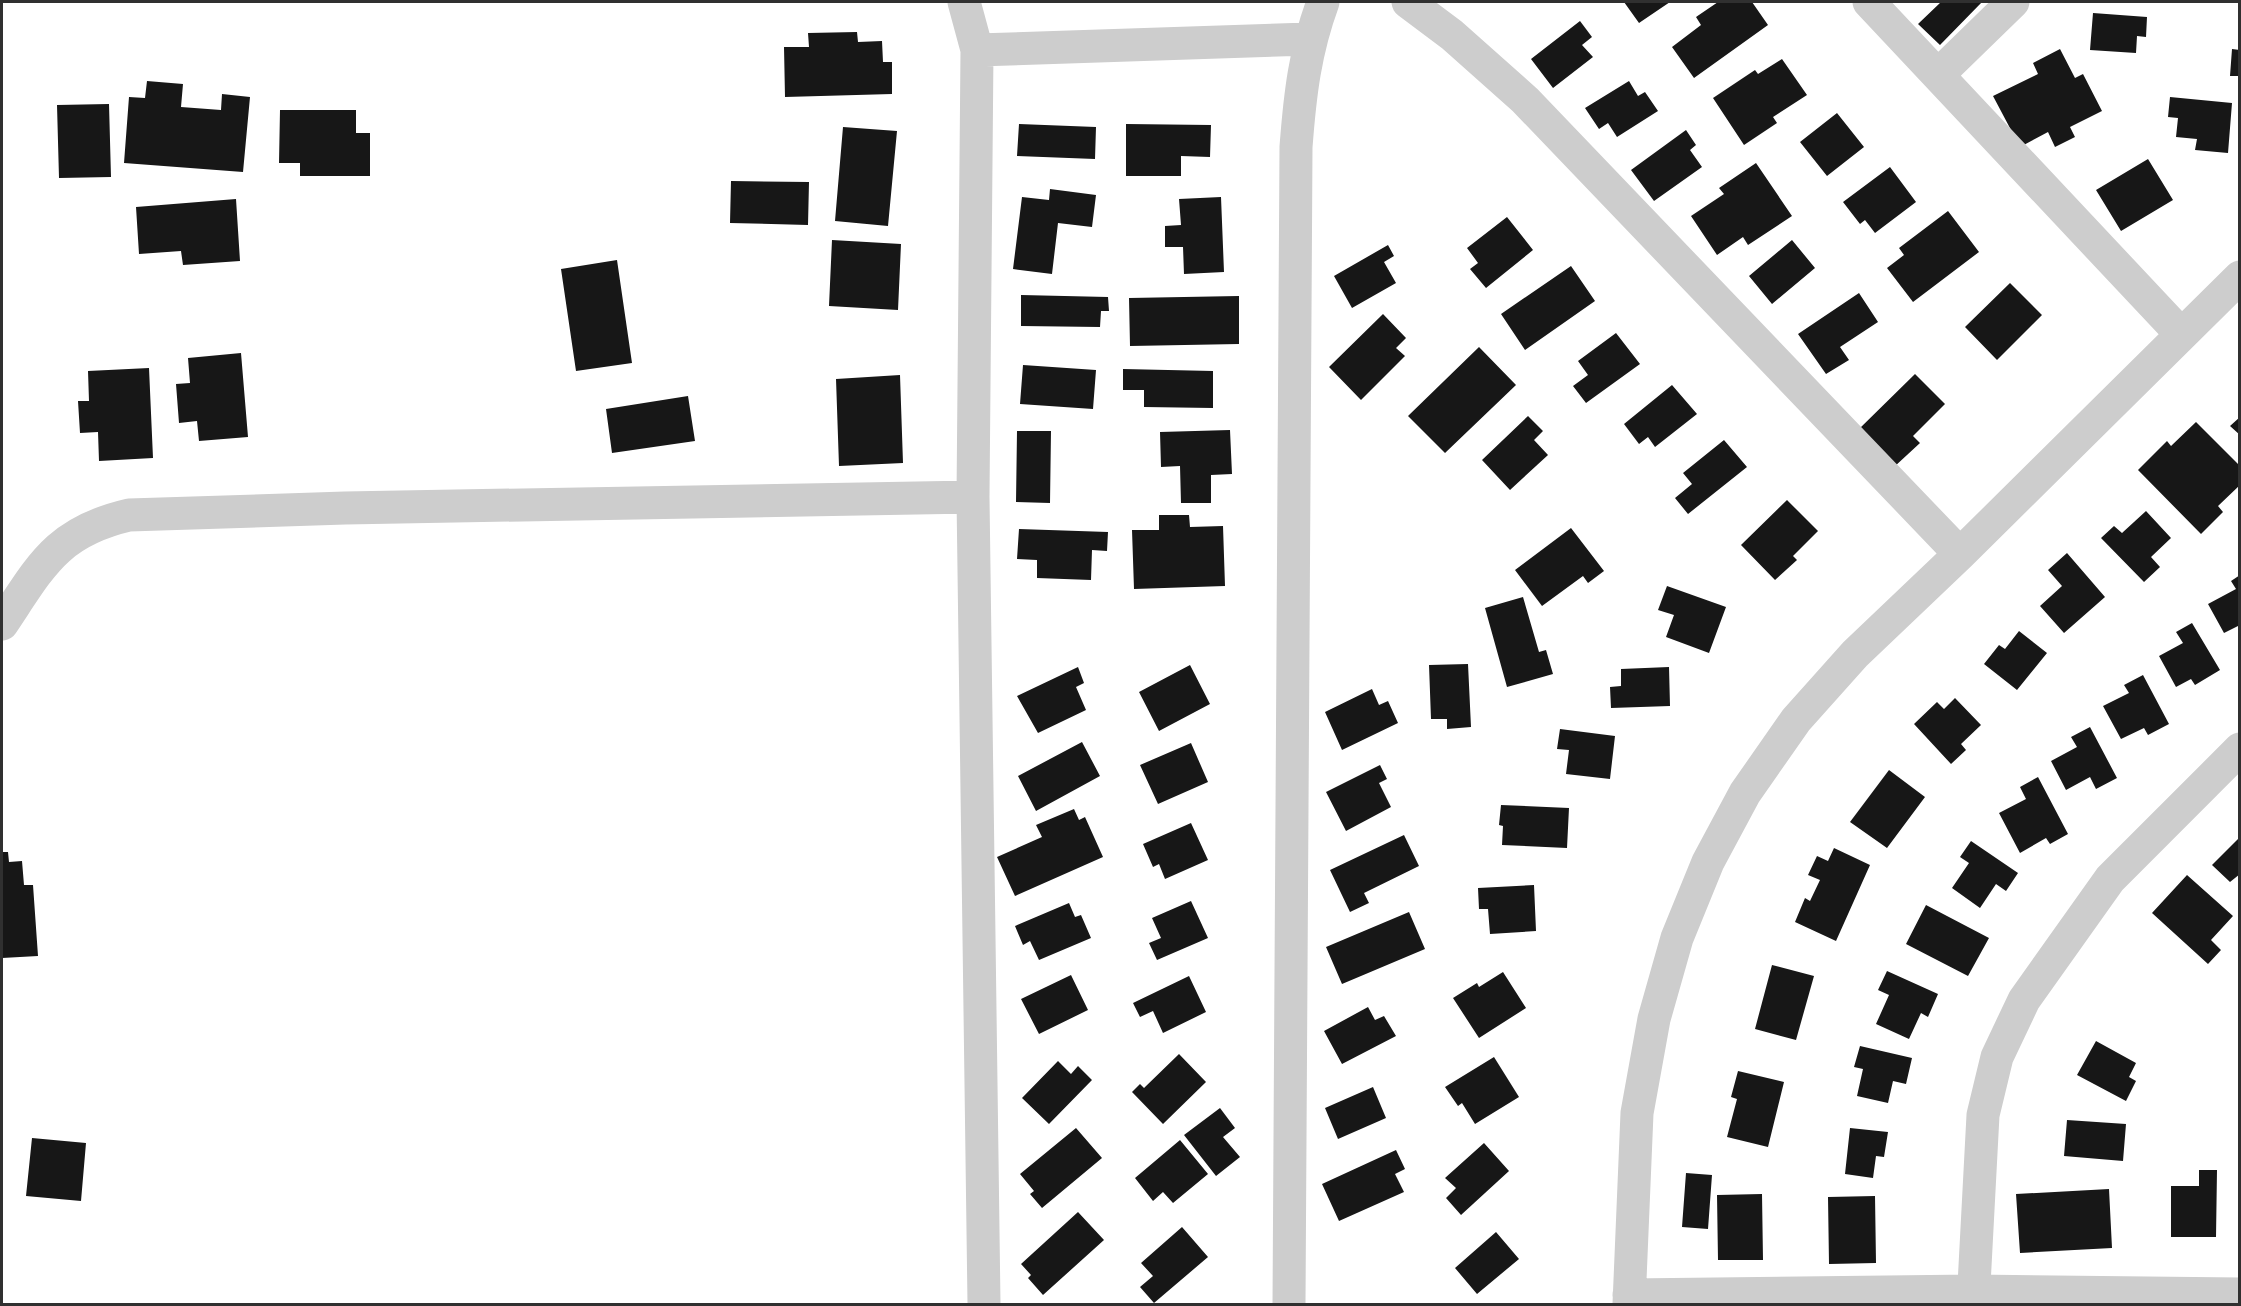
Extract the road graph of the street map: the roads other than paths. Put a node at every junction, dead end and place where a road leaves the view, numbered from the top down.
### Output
1 (964, 2) edge
2 (1323, 2) edge
3 (1408, 2) edge
4 (1869, 2) edge
5 (2013, 2) edge
6 (1309, 39) junction
7 (977, 50) junction
8 (1940, 74) junction
9 (2240, 277) edge
10 (2181, 334) junction
11 (973, 497) junction
12 (1960, 554) junction
13 (2, 624) edge
14 (2240, 748) edge
15 (2240, 1294) edge
16 (1973, 1298) edge
17 (1629, 1300) edge
18 (984, 1305) edge
19 (1289, 1305) edge

1 - 7 street
2 - 6 street
3 - 12 street
4 - 8 street
5 - 8 street
6 - 7 street
6 - 19 street
7 - 11 street
8 - 10 street
9 - 10 street
10 - 12 street
11 - 13 street
11 - 18 street
12 - 17 street
14 - 16 street
15 - 16 street
16 - 17 street

